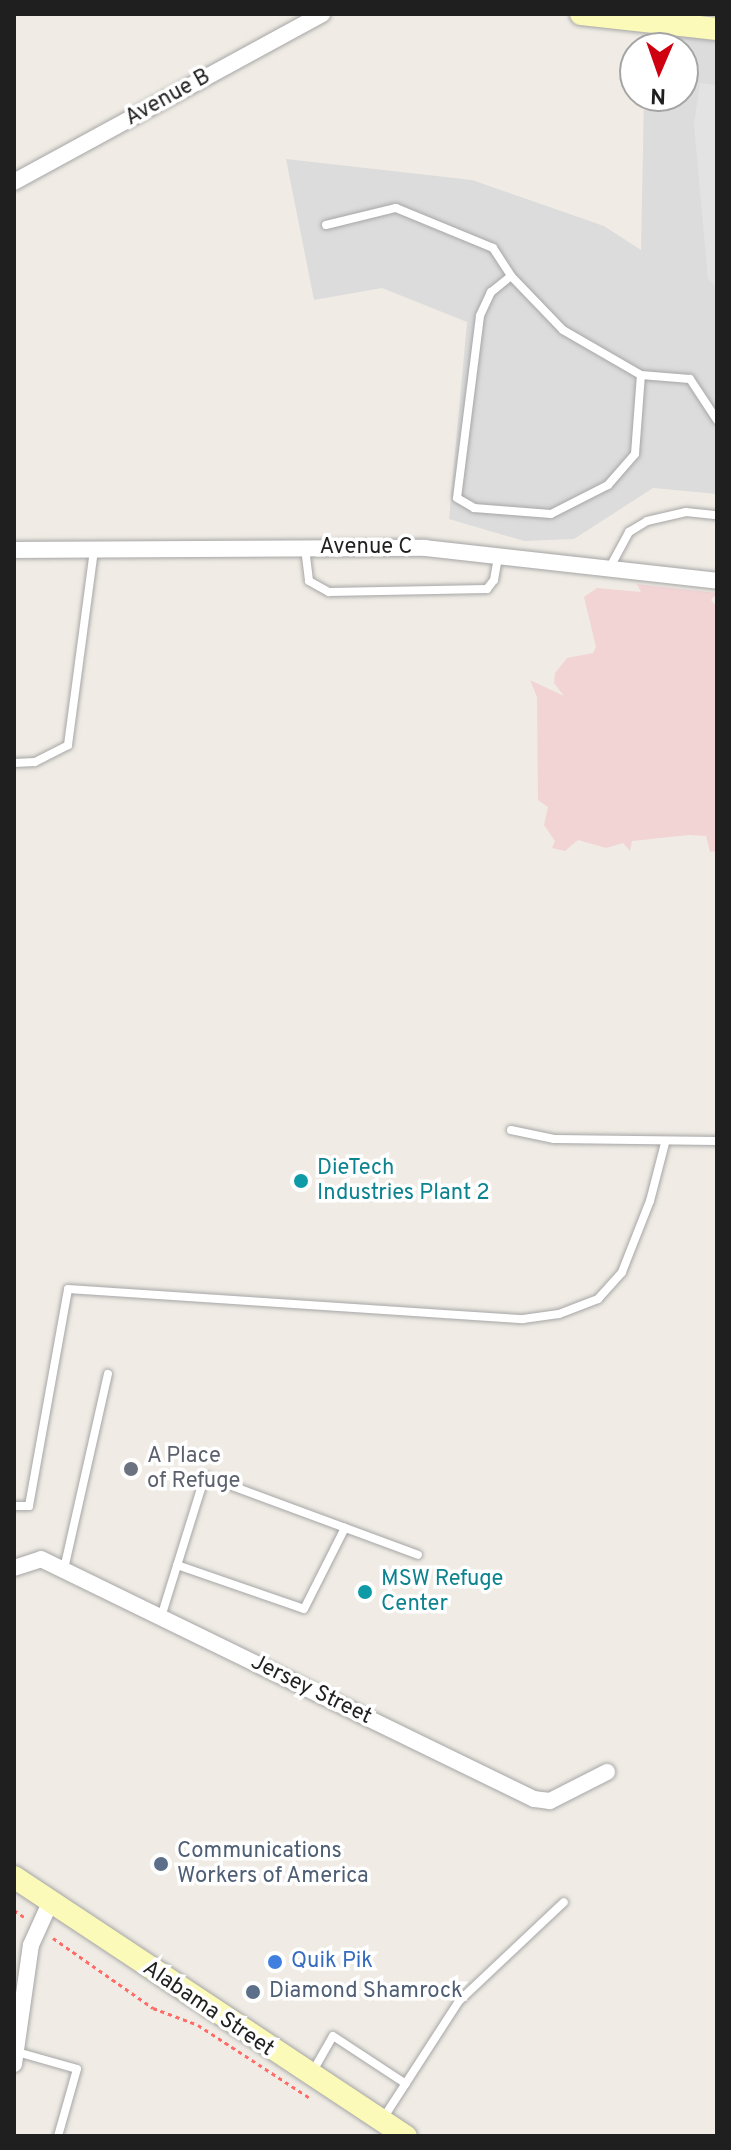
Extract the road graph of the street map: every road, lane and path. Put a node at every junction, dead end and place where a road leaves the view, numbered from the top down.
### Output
1 (322, 14) edge
2 (581, 14) edge
3 (717, 29) edge
4 (14, 182) edge
5 (326, 225) dead end
6 (511, 276) junction
7 (641, 375) junction
8 (717, 420) edge
9 (717, 515) edge
10 (305, 548) junction
11 (94, 549) junction
12 (14, 550) edge
13 (498, 556) junction
14 (609, 571) junction
15 (717, 581) edge
16 (14, 763) edge
17 (511, 1130) dead end
18 (717, 1141) edge
19 (665, 1143) junction
20 (108, 1374) dead end
21 (14, 1506) edge
22 (345, 1528) junction
23 (418, 1555) dead end
24 (177, 1565) junction
25 (14, 1568) edge
26 (63, 1570) junction
27 (161, 1618) junction
28 (607, 1772) dead end
29 (14, 1877) edge
30 (564, 1902) dead end
31 (50, 1903) junction
32 (14, 1910) edge
33 (37, 1927) junction
34 (15, 2058) edge
35 (310, 2076) junction
36 (406, 2084) junction
37 (313, 2100) dead end
38 (382, 2121) junction
39 (58, 2136) edge
40 (406, 2136) edge

1 - 4 street, Avenue B
2 - 3 main road
5 - 6 lane
6 - 7 lane
6 - 7 lane
7 - 8 lane
9 - 14 lane
10 - 11 street, Avenue C
10 - 13 street, Avenue C
10 - 13 lane
11 - 12 street, Avenue C
11 - 16 lane
13 - 14 street, Avenue C
14 - 15 street, Avenue C
17 - 19 lane
18 - 19 lane
19 - 21 lane
20 - 26 lane
22 - 23 lane
22 - 24 lane
22 - 24 lane
24 - 27 lane
25 - 26 street, Jersey Street
26 - 27 street, Jersey Street
27 - 28 street, Jersey Street
29 - 31 main road, Alabama Street
30 - 36 lane
31 - 33 street
31 - 35 main road, Alabama Street
32 - 33 path
33 - 34 street
33 - 37 path
34 - 39 lane
35 - 36 lane
35 - 38 main road, Alabama Street
36 - 38 lane
38 - 40 main road, Alabama Street

